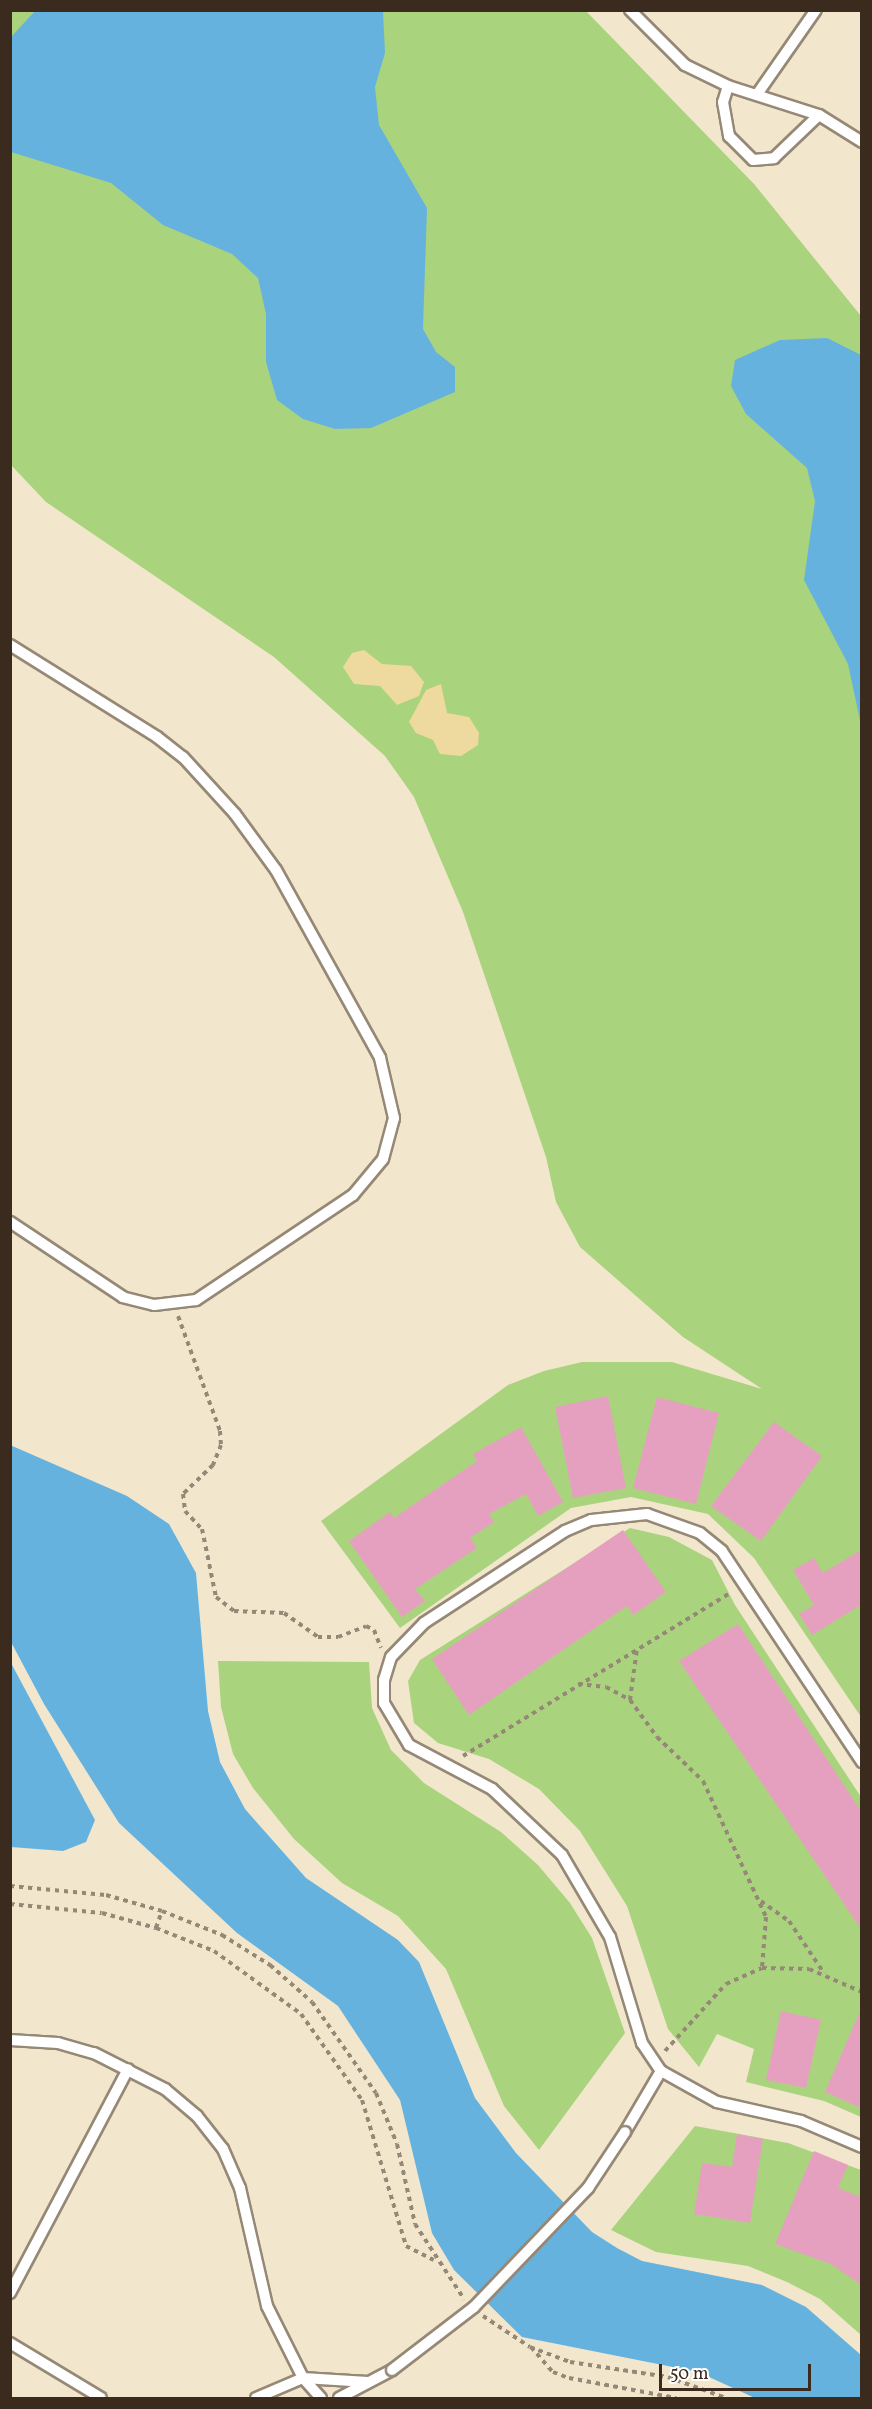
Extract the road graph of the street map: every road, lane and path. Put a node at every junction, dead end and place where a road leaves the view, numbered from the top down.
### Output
1 (630, 10) edge
2 (816, 10) edge
3 (728, 86) junction
4 (758, 93) junction
5 (819, 115) junction
6 (861, 142) edge
7 (10, 645) edge
8 (10, 1222) edge
9 (173, 1304) junction
10 (728, 1593) dead end
11 (637, 1648) junction
12 (391, 1657) junction
13 (578, 1684) junction
14 (630, 1700) junction
15 (861, 1762) edge
16 (450, 1764) junction
17 (10, 1886) edge
18 (760, 1900) junction
19 (10, 1904) edge
20 (162, 1911) junction
21 (156, 1928) junction
22 (762, 1968) junction
23 (824, 1974) junction
24 (861, 1992) edge
25 (10, 2040) edge
26 (653, 2060) junction
27 (128, 2069) junction
28 (660, 2071) junction
29 (861, 2147) edge
30 (435, 2260) junction
31 (10, 2293) edge
32 (469, 2304) dead end
33 (477, 2311) dead end
34 (10, 2343) edge
35 (531, 2347) junction
36 (303, 2378) junction
37 (368, 2382) junction
38 (101, 2398) edge
39 (256, 2398) edge
40 (321, 2398) edge
41 (339, 2398) edge
42 (676, 2398) edge
43 (726, 2398) edge

1 - 3 lane
2 - 4 lane
3 - 4 lane
3 - 5 lane
4 - 5 lane
5 - 6 lane
7 - 9 lane
8 - 9 lane
9 - 12 path
10 - 11 path
11 - 13 path
11 - 14 path
12 - 15 lane
12 - 16 lane
13 - 14 path
13 - 16 path
14 - 18 path
16 - 26 lane
17 - 20 path
18 - 22 path
18 - 23 path
19 - 21 path
20 - 21 path
20 - 30 path
21 - 30 path
22 - 23 path
22 - 26 path
23 - 24 path
25 - 27 lane
26 - 28 lane
27 - 31 lane
27 - 36 lane
28 - 29 lane
28 - 37 lane, bridge
30 - 32 path
33 - 35 path
34 - 38 lane
35 - 42 path
35 - 43 path
36 - 37 lane
36 - 39 lane
36 - 40 lane
37 - 41 lane

